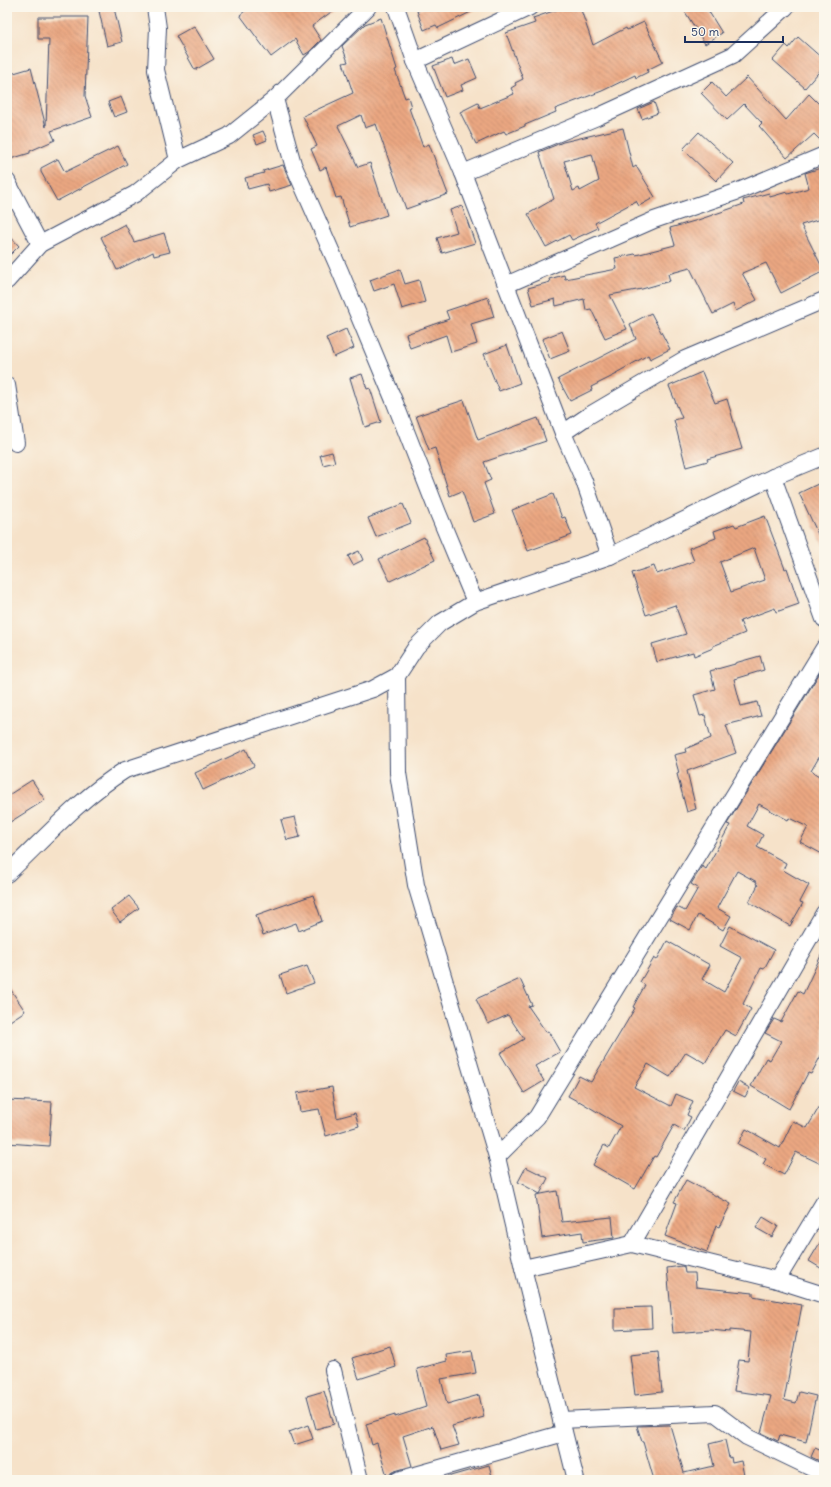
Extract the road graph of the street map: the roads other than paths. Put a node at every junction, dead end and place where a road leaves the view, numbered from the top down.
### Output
1 (155, 7) edge
2 (368, 7) edge
3 (396, 7) edge
4 (530, 7) edge
5 (786, 7) edge
6 (415, 61) junction
7 (276, 99) junction
8 (824, 155) edge
9 (178, 160) junction
10 (463, 173) junction
11 (7, 181) edge
12 (40, 244) junction
13 (7, 280) edge
14 (506, 285) junction
15 (824, 300) edge
16 (7, 385) edge
17 (563, 432) junction
18 (16, 443) dead end
19 (824, 456) edge
20 (773, 477) junction
21 (610, 556) junction
22 (475, 602) junction
23 (824, 619) edge
24 (824, 648) edge
25 (397, 676) junction
26 (7, 874) edge
27 (824, 913) edge
28 (497, 1157) junction
29 (824, 1202) edge
30 (632, 1244) junction
31 (523, 1268) junction
32 (777, 1280) junction
33 (824, 1295) edge
34 (333, 1370) dead end
35 (563, 1426) junction
36 (824, 1474) edge
37 (360, 1480) edge
38 (398, 1480) edge
39 (576, 1480) edge

1 - 9 street
2 - 7 street
3 - 6 street
4 - 6 street
5 - 10 street
6 - 10 street
7 - 9 street
7 - 22 street
8 - 14 street
9 - 12 street
10 - 14 street
11 - 12 street
12 - 13 street
14 - 17 street
15 - 17 street
16 - 18 street
17 - 21 street
19 - 20 street
20 - 21 street
20 - 23 street
21 - 22 street
22 - 25 street
24 - 28 street
25 - 26 street
25 - 28 street
27 - 30 street
28 - 31 street
29 - 32 street
30 - 31 street
30 - 32 street
31 - 35 street
32 - 33 street
34 - 37 street
35 - 36 street
35 - 38 street
35 - 39 street

